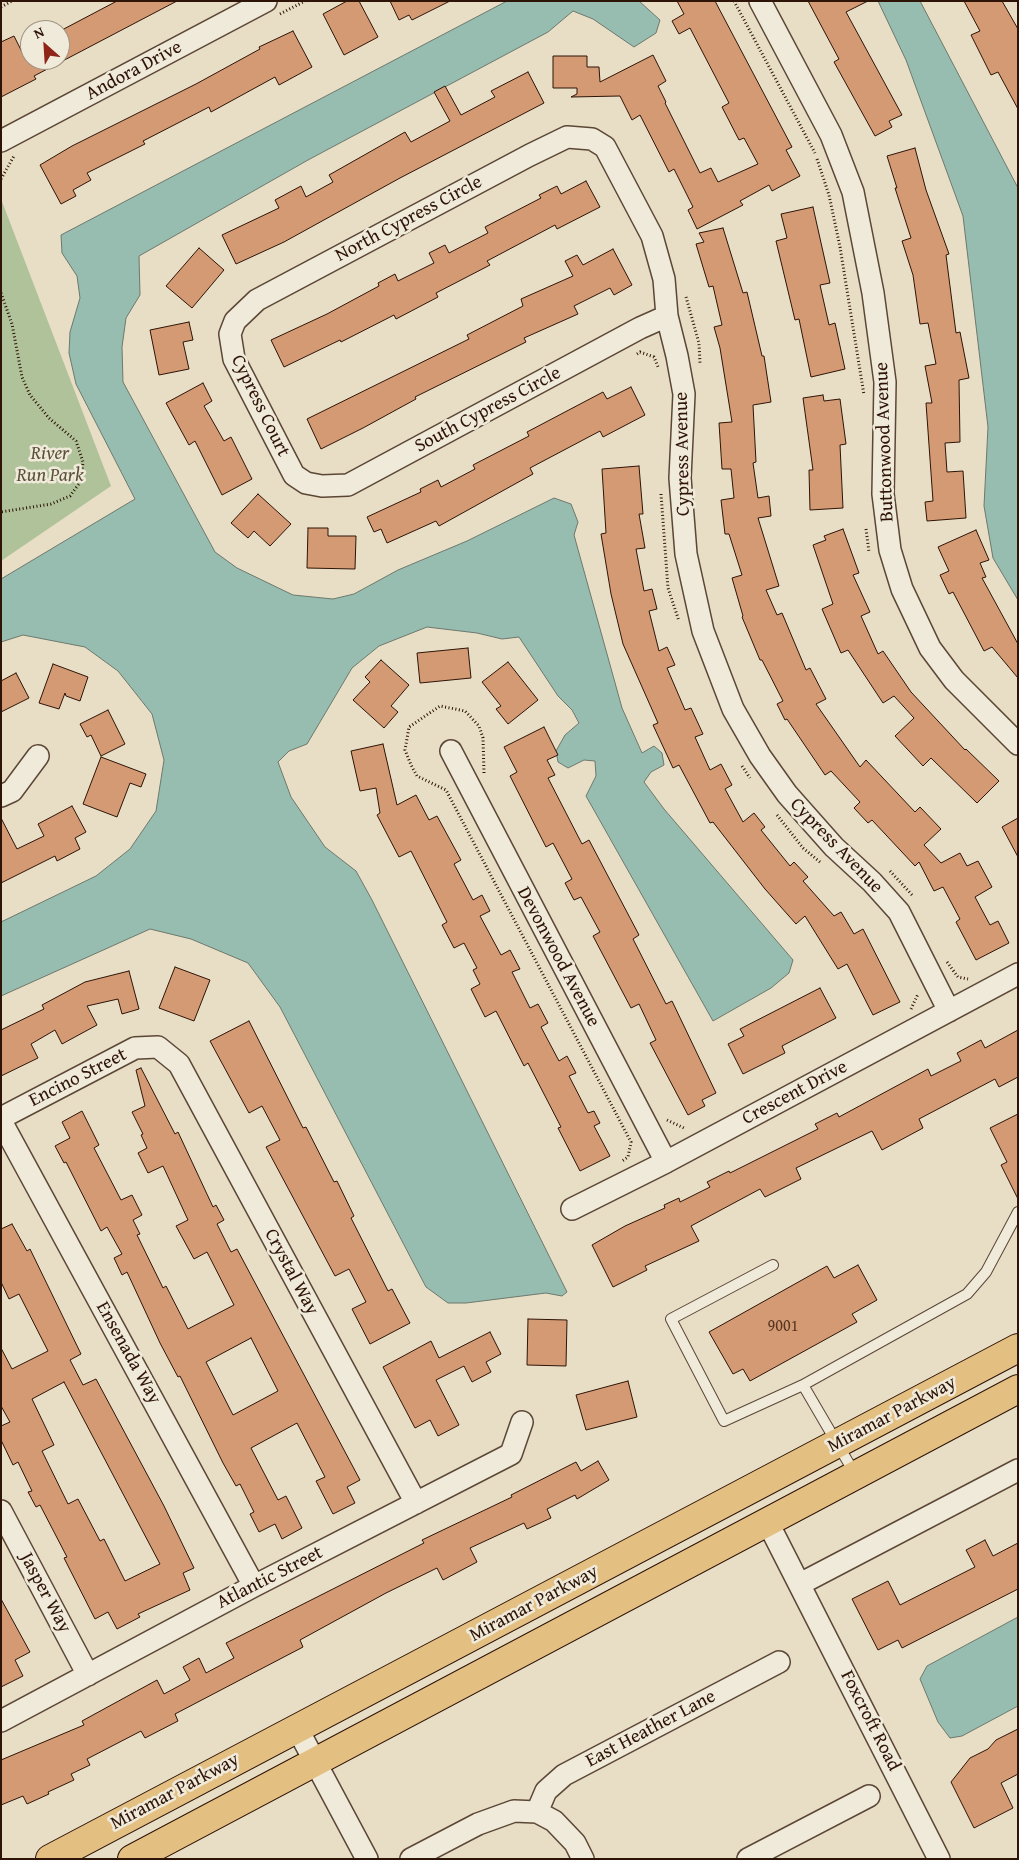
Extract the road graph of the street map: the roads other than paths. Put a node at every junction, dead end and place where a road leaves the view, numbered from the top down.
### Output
1 (266, 1) edge
2 (760, 1) edge
3 (592, 139) joint
4 (1, 141) edge
5 (667, 316) junction
6 (235, 321) joint
7 (306, 483) joint
8 (1018, 744) edge
9 (450, 751) dead end
10 (38, 756) dead end
11 (1, 796) edge
12 (1018, 974) edge
13 (949, 1011) junction
14 (158, 1047) joint
15 (1, 1119) edge
16 (666, 1162) junction
17 (572, 1210) dead end
18 (1018, 1212) edge
19 (773, 1265) dead end
20 (1018, 1348) edge
21 (803, 1385) junction
22 (1018, 1389) edge
23 (522, 1422) dead end
24 (839, 1443) junction
25 (1018, 1470) edge
26 (855, 1474) junction
27 (416, 1503) junction
28 (1, 1511) edge
29 (768, 1523) junction
30 (800, 1584) junction
31 (254, 1586) junction
32 (779, 1662) dead end
33 (88, 1675) junction
34 (1, 1721) edge
35 (297, 1728) junction
36 (314, 1762) junction
37 (869, 1796) dead end
38 (537, 1812) junction
39 (50, 1859) edge
40 (132, 1859) edge
41 (367, 1859) edge
42 (411, 1859) edge
43 (583, 1859) edge
44 (748, 1859) edge
45 (939, 1859) edge

1 - 4 street, Andora Drive
2 - 8 street, Buttonwood Avenue
3 - 5 street, Cypress Avenue
3 - 6 street, North Cypress Circle
5 - 7 street, South Cypress Circle
5 - 13 street, Cypress Avenue
6 - 7 street, Cypress Court
9 - 16 street, Devonwood Avenue
10 - 11 street
12 - 13 street, Crescent Drive
13 - 16 street, Crescent Drive
14 - 15 street, Encino Street
14 - 27 street, Crystal Way
15 - 31 street, Ensenada Way
16 - 17 street, Crescent Drive
18 - 21 lane
19 - 21 lane
20 - 24 main road, Miramar Parkway
21 - 24 lane
22 - 26 main road, Miramar Parkway
23 - 27 street, Atlantic Street
24 - 26 lane
24 - 35 main road, Miramar Parkway
25 - 30 street
26 - 29 main road, Miramar Parkway
27 - 31 street, Atlantic Street
28 - 33 street, Jasper Way
29 - 30 street, Foxcroft Road
29 - 36 main road, Miramar Parkway
30 - 45 street, Foxcroft Road
31 - 33 street, Atlantic Street
32 - 38 street, East Heather Lane
33 - 34 street, Atlantic Street
35 - 36 street
35 - 39 main road, Miramar Parkway
36 - 40 main road, Miramar Parkway
36 - 41 street
37 - 44 street
38 - 42 street
38 - 43 street

